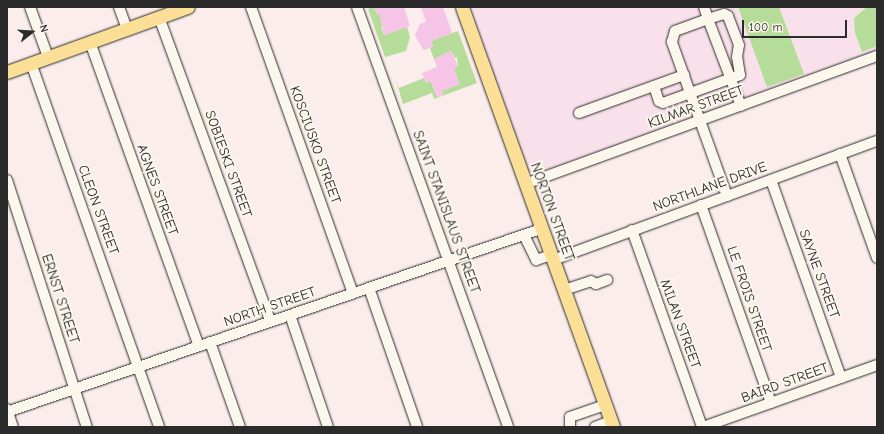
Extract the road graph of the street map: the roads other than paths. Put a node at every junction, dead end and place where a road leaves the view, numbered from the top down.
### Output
1 (30, 7) edge
2 (119, 7) edge
3 (188, 7) edge
4 (251, 7) edge
5 (357, 7) edge
6 (462, 7) edge
7 (704, 7) edge
8 (160, 17) junction
9 (708, 20) junction
10 (127, 29) junction
11 (90, 42) junction
12 (877, 56) edge
13 (48, 57) junction
14 (31, 63) junction
15 (7, 72) edge
16 (684, 75) junction
17 (730, 79) junction
18 (654, 86) junction
19 (690, 93) junction
20 (741, 106) junction
21 (579, 113) dead end
22 (701, 120) junction
23 (877, 141) edge
24 (840, 154) junction
25 (7, 180) edge
26 (771, 180) junction
27 (526, 184) junction
28 (727, 196) junction
29 (701, 205) junction
30 (541, 228) junction
31 (632, 230) junction
32 (524, 235) junction
33 (552, 257) junction
34 (877, 258) edge
35 (449, 261) junction
36 (607, 280) dead end
37 (369, 288) junction
38 (564, 290) junction
39 (353, 293) junction
40 (290, 314) junction
41 (270, 321) junction
42 (210, 342) junction
43 (199, 346) junction
44 (877, 365) edge
45 (139, 367) junction
46 (841, 378) junction
47 (75, 389) junction
48 (771, 403) junction
49 (605, 405) junction
50 (7, 411) edge
51 (612, 424) edge
52 (13, 427) edge
53 (87, 427) edge
54 (159, 427) edge
55 (240, 427) edge
56 (328, 427) edge
57 (417, 427) edge
58 (508, 427) edge
59 (570, 427) edge
60 (595, 427) edge
61 (702, 427) edge

1 - 13 street
2 - 10 street
3 - 8 main road
4 - 39 street, KOSCIUSKO STREET
5 - 35 street, SAINT STANISLAUS STREET
6 - 27 main road, NORTON STREET
7 - 9 street
8 - 10 main road
8 - 41 street, SOBIESKI STREET
9 - 16 street
9 - 17 street
9 - 17 street
10 - 11 main road
11 - 13 main road
11 - 43 street, AGNES STREET
12 - 20 street, KILMAR STREET
13 - 14 main road
14 - 15 main road
14 - 45 street, CLEON STREET
16 - 18 street
16 - 19 street
17 - 19 street
17 - 20 street
18 - 19 street
18 - 21 street
19 - 22 street
20 - 22 street, KILMAR STREET
22 - 27 street, KILMAR STREET
22 - 28 street
23 - 24 street, NORTHLANE DRIVE
24 - 26 street, NORTHLANE DRIVE
24 - 34 street
25 - 47 street, ERNST STREET
26 - 28 street, NORTHLANE DRIVE
26 - 46 street, SAYNE STREET
27 - 30 main road, NORTON STREET
28 - 29 street, NORTHLANE DRIVE
29 - 31 street, NORTHLANE DRIVE
29 - 48 street, LE FROIS STREET
30 - 32 street, NORTH STREET
30 - 33 main road, NORTON STREET
31 - 33 street, NORTHLANE DRIVE
31 - 61 street, MILAN STREET
32 - 33 street, NORTHLANE DRIVE
32 - 35 street, NORTH STREET
33 - 38 main road, NORTON STREET
35 - 37 street, NORTH STREET
35 - 58 street, SAINT STANISLAUS STREET
36 - 38 street
37 - 39 street, NORTH STREET
37 - 57 street
38 - 49 main road, NORTON STREET
39 - 40 street, NORTH STREET
40 - 41 street, NORTH STREET
40 - 56 street
41 - 42 street, NORTH STREET
42 - 43 street, NORTH STREET
42 - 55 street
43 - 45 street, NORTH STREET
44 - 46 street, BAIRD STREET
45 - 47 street, NORTH STREET
45 - 54 street, CLEON STREET
46 - 48 street, BAIRD STREET
47 - 50 street, NORTH STREET
47 - 53 street, ERNST STREET
48 - 61 street, BAIRD STREET
49 - 51 main road, NORTON STREET
49 - 59 street
50 - 52 street
51 - 60 street

